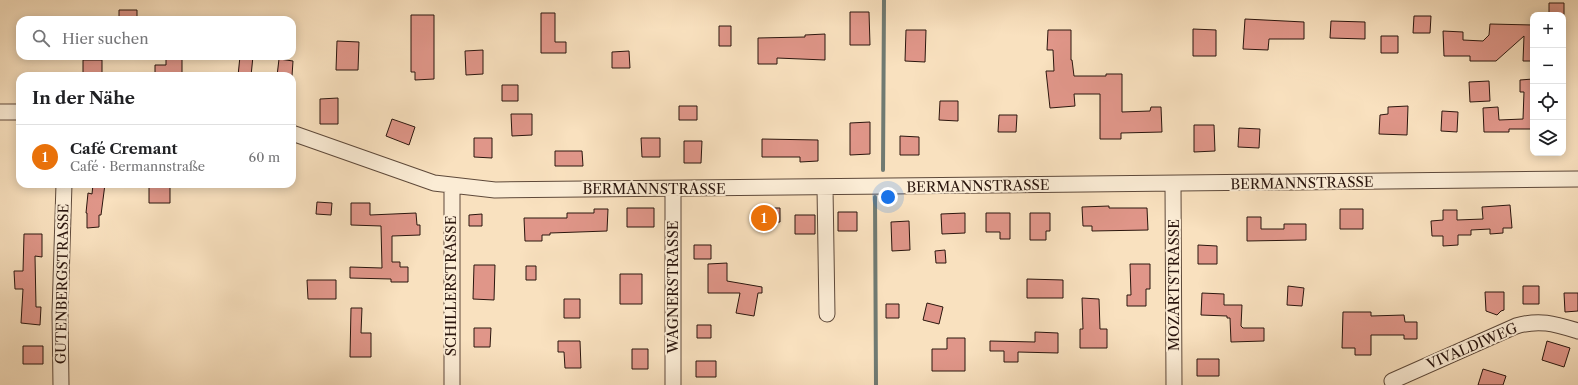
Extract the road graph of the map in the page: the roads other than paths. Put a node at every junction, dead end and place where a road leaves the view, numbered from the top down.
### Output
1 (0, 112) edge
2 (16, 112) edge
3 (296, 134) edge
4 (1578, 179) edge
5 (1173, 184) junction
6 (452, 186) junction
7 (64, 188) edge
8 (825, 188) junction
9 (673, 190) junction
10 (827, 314) dead end
11 (1578, 331) edge
12 (1392, 381) dead end
13 (61, 385) edge
14 (452, 385) edge
15 (673, 385) edge
16 (1174, 385) edge

1 - 2 street
3 - 6 street, BERMANNSTRASSE
4 - 5 street, BERMANNSTRASSE
5 - 8 street, BERMANNSTRASSE
5 - 16 street, MOZARTSTRASSE
6 - 9 street, BERMANNSTRASSE
6 - 14 street, SCHILLERSTRASSE
7 - 13 street, GUTENBERGSTRASSE
8 - 9 street, BERMANNSTRASSE
8 - 10 street
9 - 15 street, WAGNERSTRASSE
11 - 12 street, VIVALDIWEG

